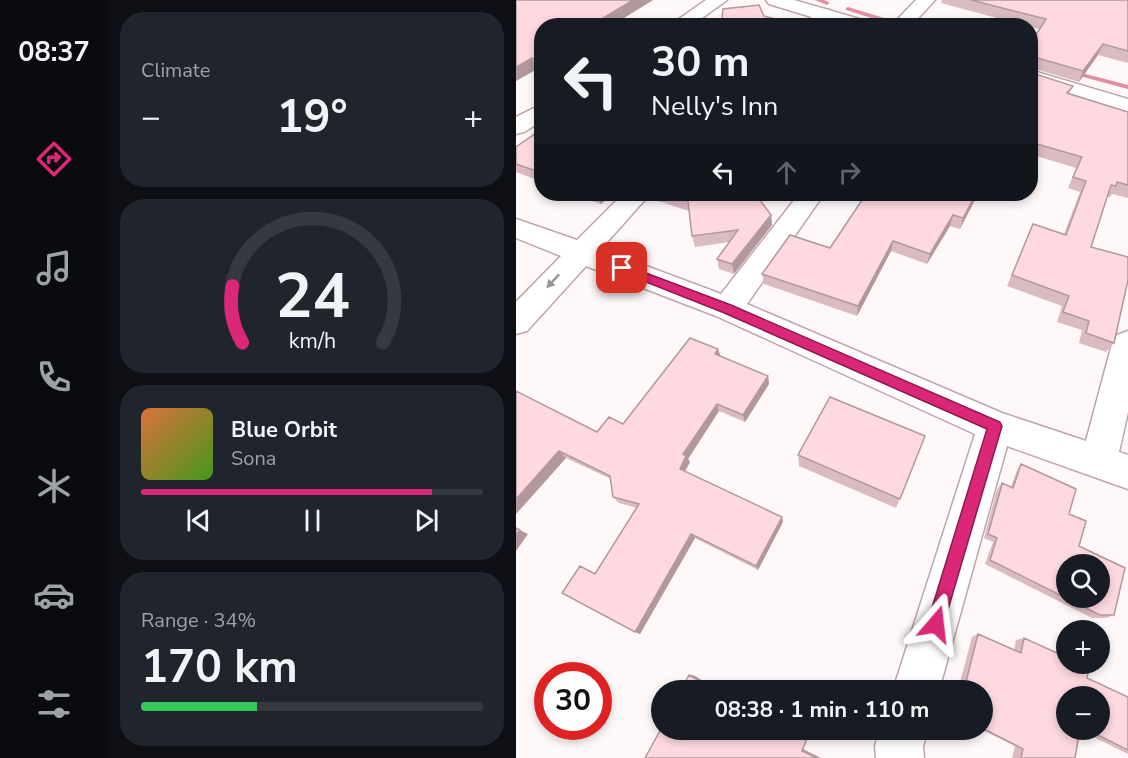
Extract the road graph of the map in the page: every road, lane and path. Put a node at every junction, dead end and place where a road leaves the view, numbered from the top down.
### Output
1 (718, 0) edge
2 (775, 0) edge
3 (926, 0) edge
4 (690, 18) edge
5 (814, 18) edge
6 (908, 18) edge
7 (1038, 78) edge
8 (1128, 106) edge
9 (534, 116) edge
10 (516, 127) edge
11 (630, 201) edge
12 (807, 201) edge
13 (516, 228) edge
14 (580, 252) junction
15 (727, 308) junction
16 (516, 321) edge
17 (1128, 344) edge
18 (995, 426) junction
19 (1113, 468) edge
20 (919, 680) edge
21 (901, 740) edge
22 (900, 758) edge

1 - 4 street
2 - 5 street
3 - 6 street
7 - 8 street
9 - 10 street
11 - 14 street
12 - 15 street
13 - 14 street
14 - 15 street
14 -> 16 street
15 - 18 street
17 - 19 street
18 - 19 street
18 - 20 street
21 - 22 street

